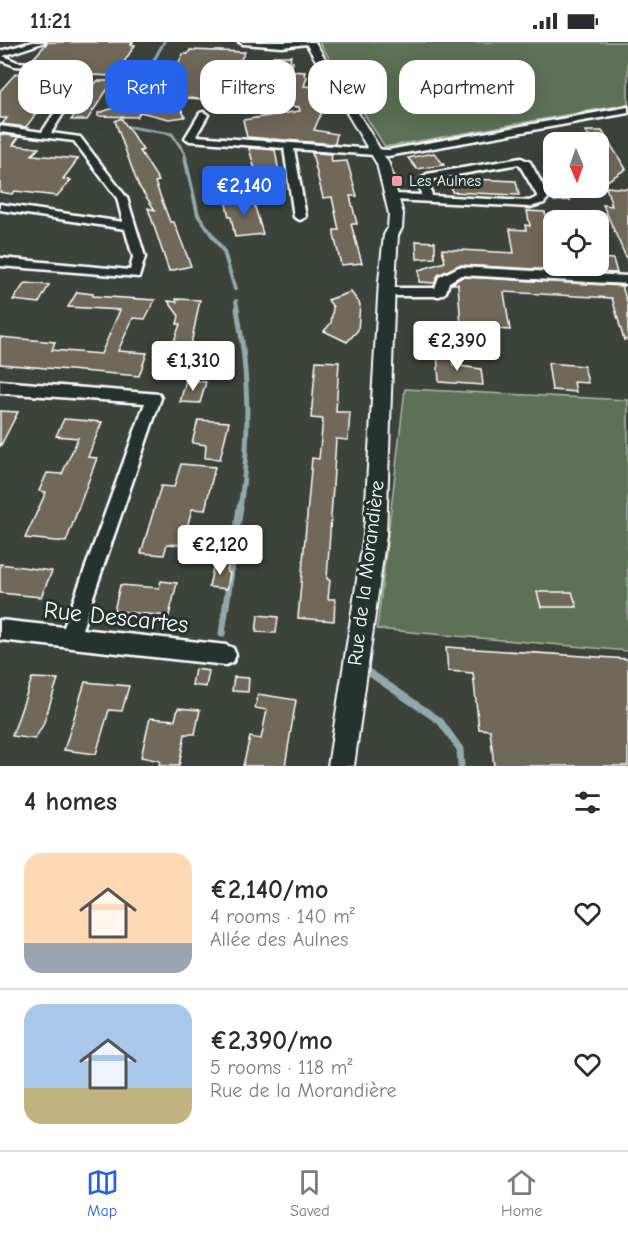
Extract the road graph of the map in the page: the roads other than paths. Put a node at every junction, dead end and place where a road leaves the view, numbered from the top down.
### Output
1 (41, 42) edge
2 (243, 42) edge
3 (307, 43) edge
4 (0, 56) edge
5 (628, 110) edge
6 (203, 116) dead end
7 (0, 129) edge
8 (45, 135) junction
9 (290, 147) junction
10 (370, 153) junction
11 (393, 197) junction
12 (427, 197) junction
13 (0, 207) edge
14 (300, 217) dead end
15 (130, 226) junction
16 (391, 235) junction
17 (0, 262) edge
18 (628, 280) edge
19 (386, 292) junction
20 (0, 387) edge
21 (0, 630) edge
22 (70, 637) junction
23 (226, 655) dead end
24 (341, 766) edge

1 - 4 street
2 - 3 street
3 - 10 street, Rue de la Morandière
4 - 8 street
5 - 10 street
6 - 9 street
7 - 8 street
8 - 15 street
9 - 10 street
9 - 14 street
10 - 11 street, Rue de la Morandière
10 - 16 street, Rue de la Morandière
11 - 12 street
11 - 16 street, Rue de la Morandière
12 - 12 street
13 - 15 street
15 - 17 street
16 - 19 street, Rue de la Morandière
18 - 19 street
19 - 24 street, Rue de la Morandière
20 - 22 street
21 - 22 street, Rue Descartes
22 - 23 street, Rue Descartes

